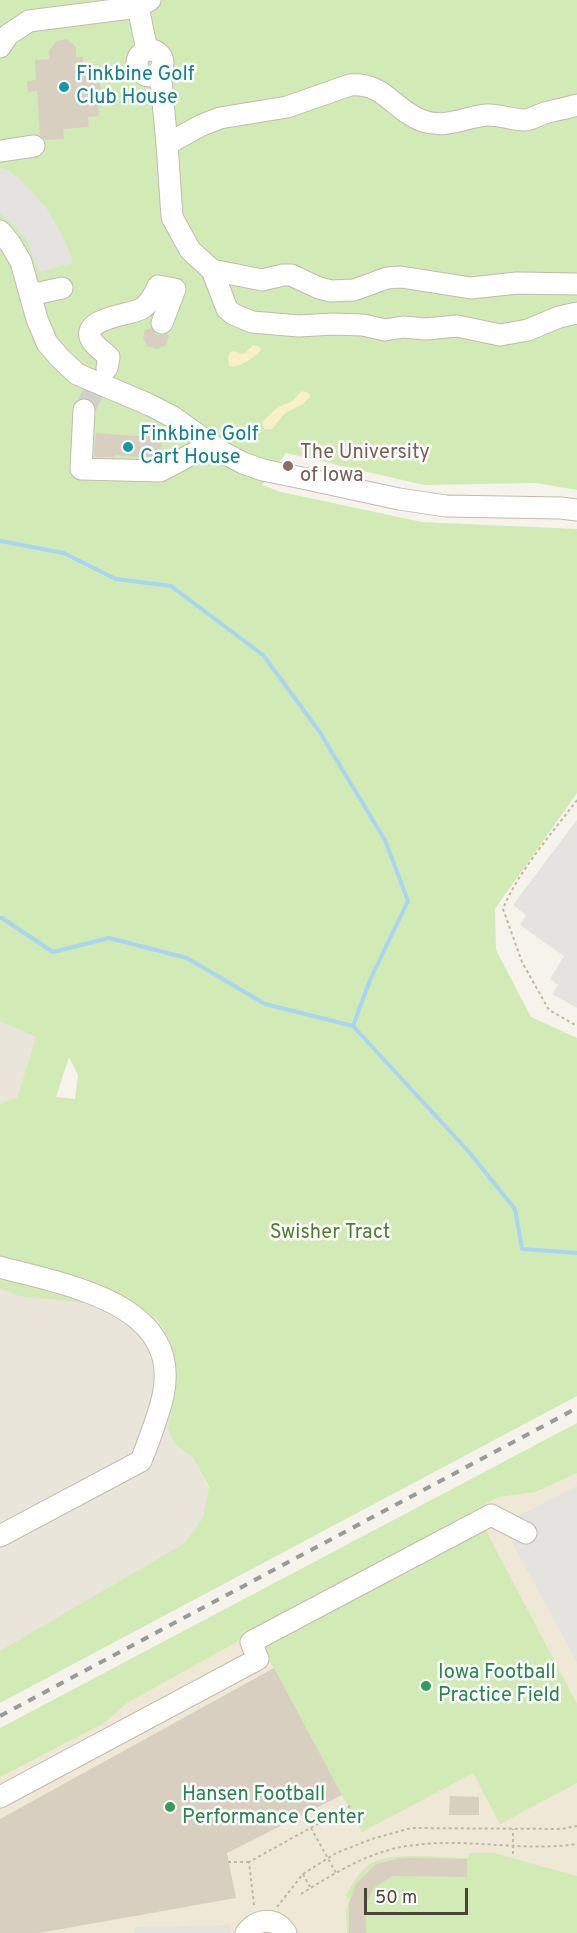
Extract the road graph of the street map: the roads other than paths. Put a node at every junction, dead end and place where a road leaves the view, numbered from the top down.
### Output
1 (144, 4) edge
2 (0, 47) edge
3 (577, 105) edge
4 (167, 144) junction
5 (34, 146) dead end
6 (0, 151) edge
7 (0, 231) edge
8 (212, 270) junction
9 (577, 284) edge
10 (62, 288) dead end
11 (30, 295) junction
12 (577, 313) edge
13 (162, 323) dead end
14 (107, 368) dead end
15 (84, 410) tunnel mouth
16 (208, 442) junction
17 (577, 510) edge
18 (0, 1267) edge
19 (526, 1533) dead end
20 (0, 1536) edge
21 (0, 1797) edge
22 (246, 1933) edge
23 (286, 1933) edge

1 - 2 street
1 - 4 street
3 - 4 street
4 - 8 street
5 - 6 street
7 - 11 street
8 - 9 street
8 - 12 street
10 - 11 street
11 - 16 street
13 - 14 street
15 - 16 street
16 - 17 street
18 - 20 street
19 - 21 street
22 - 23 street

